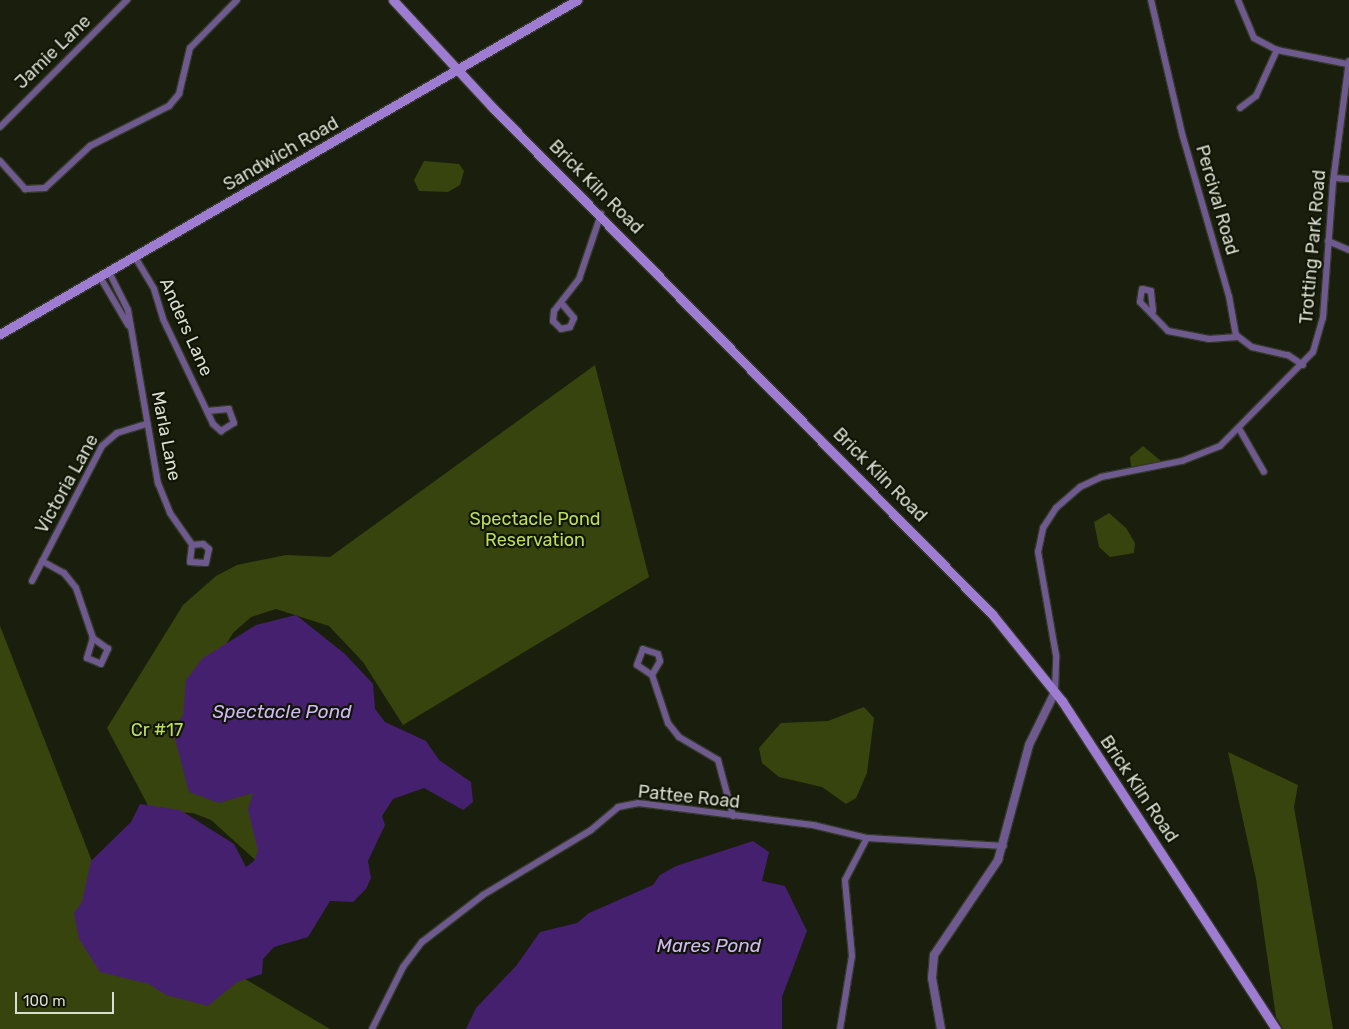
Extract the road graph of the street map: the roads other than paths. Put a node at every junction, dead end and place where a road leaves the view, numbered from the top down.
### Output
1 (127, 0) edge
2 (237, 0) edge
3 (393, 0) edge
4 (577, 0) edge
5 (1151, 0) edge
6 (1238, 0) edge
7 (1277, 50) junction
8 (1349, 63) edge
9 (460, 71) junction
10 (1240, 108) dead end
11 (0, 127) edge
12 (0, 161) edge
13 (1334, 178) junction
14 (1349, 179) edge
15 (601, 214) junction
16 (1328, 241) junction
17 (1349, 250) edge
18 (135, 256) junction
19 (109, 272) junction
20 (100, 277) junction
21 (563, 305) dead end
22 (1153, 311) dead end
23 (128, 325) junction
24 (0, 334) edge
25 (1238, 337) junction
26 (1303, 365) junction
27 (207, 411) junction
28 (146, 424) junction
29 (1240, 430) junction
30 (1264, 472) dead end
31 (192, 545) dead end
32 (42, 561) junction
33 (32, 581) dead end
34 (93, 638) dead end
35 (652, 675) dead end
36 (1056, 692) junction
37 (733, 816) junction
38 (867, 838) junction
39 (1004, 846) junction
40 (372, 1029) edge
41 (840, 1029) edge
42 (941, 1029) edge
43 (1276, 1029) edge

1 - 11 street, Jamie Lane
2 - 12 street
3 - 9 main road, Brick Kiln Road
4 - 9 main road, Sandwich Road
5 - 25 street, Percival Road
6 - 7 street
7 - 8 street
7 - 10 street
8 - 13 street, Trotting Park Road
9 - 15 main road, Brick Kiln Road
9 - 18 main road, Sandwich Road
13 - 14 street
13 - 16 street, Trotting Park Road
15 - 21 street
15 - 36 main road, Brick Kiln Road
16 - 17 street
16 - 26 street, Trotting Park Road
18 - 19 main road, Sandwich Road
18 - 27 street, Anders Lane
19 - 20 main road, Sandwich Road
19 - 23 street, Marla Lane
20 - 23 street, Marla Lane
20 - 24 main road, Sandwich Road
22 - 25 street
23 - 28 street, Marla Lane
25 - 26 street
26 - 29 street, Trotting Park Road
27 - 27 street, Anders Lane
28 - 31 street, Marla Lane
28 - 32 street, Victoria Lane
29 - 30 street
29 - 36 street, Trotting Park Road
32 - 33 street, Victoria Lane
32 - 34 street
35 - 37 street
36 - 39 street
36 - 43 main road, Brick Kiln Road
37 - 38 street, Pattee Road
37 - 40 street, Pattee Road
38 - 39 street, Pattee Road
38 - 41 street
39 - 42 street

